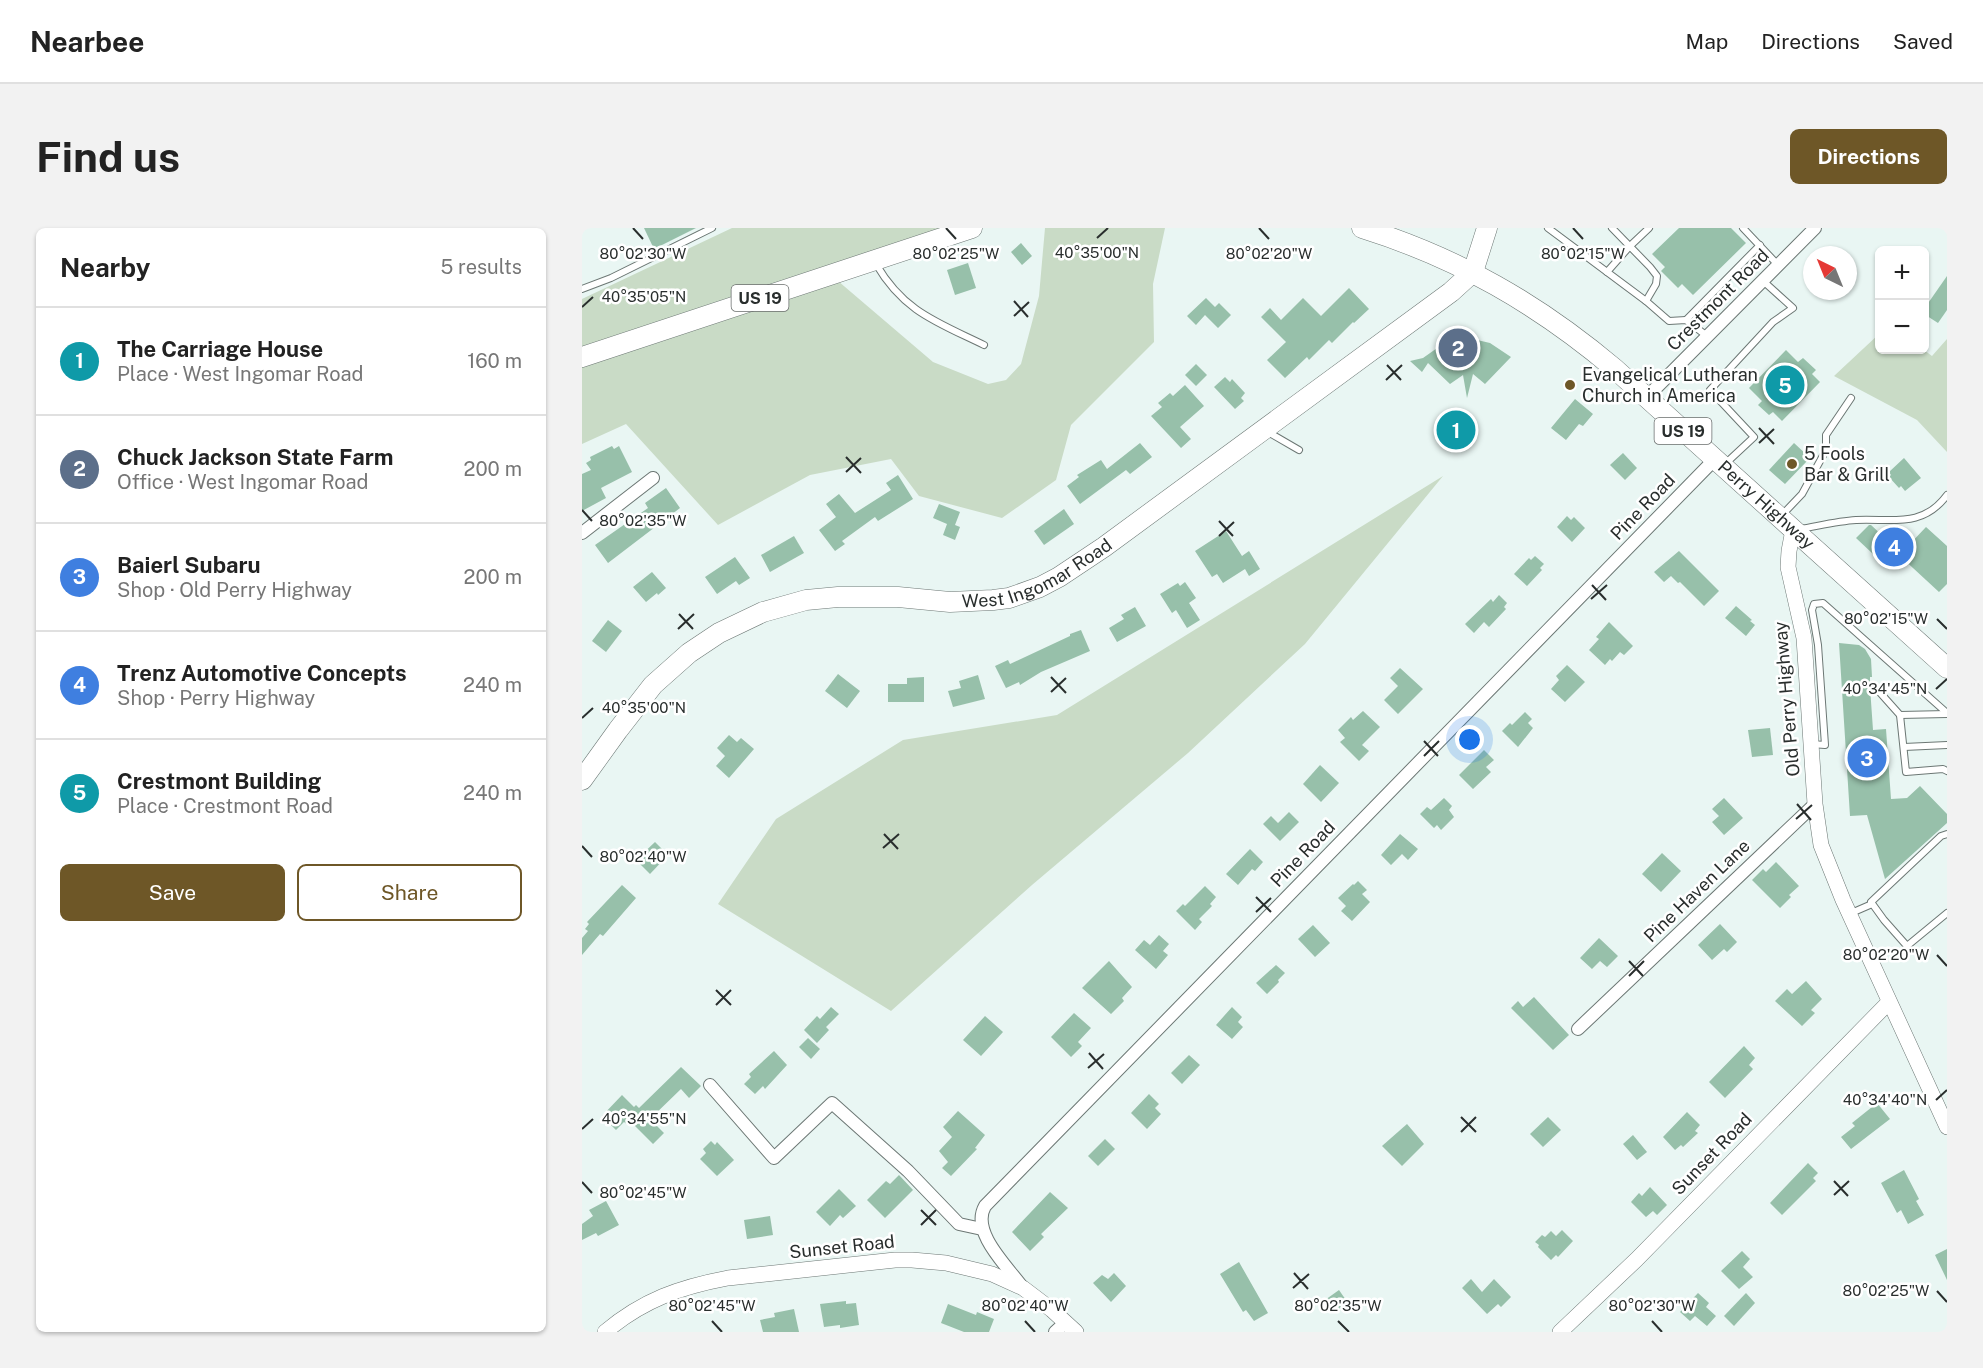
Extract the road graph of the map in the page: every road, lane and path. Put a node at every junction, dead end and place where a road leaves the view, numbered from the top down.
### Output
1 (712, 228) edge
2 (972, 228) edge
3 (1362, 228) edge
4 (1487, 228) edge
5 (1548, 228) edge
6 (1611, 228) edge
7 (1649, 228) edge
8 (1743, 228) edge
9 (1815, 228) edge
10 (1760, 245) junction
11 (1630, 246) junction
12 (874, 260) junction
13 (1778, 265) junction
14 (1473, 272) junction
15 (1607, 272) junction
16 (1762, 280) junction
17 (582, 289) edge
18 (1646, 301) junction
19 (1686, 320) junction
20 (1707, 336) junction
21 (984, 345) dead end
22 (582, 357) edge
23 (1646, 398) junction
24 (1851, 398) dead end
25 (1263, 430) junction
26 (1299, 450) dead end
27 (1719, 463) junction
28 (653, 478) dead end
29 (1947, 495) edge
30 (1787, 524) junction
31 (582, 533) edge
32 (1947, 668) edge
33 (1875, 687) dead end
34 (1947, 714) edge
35 (1900, 715) junction
36 (1810, 744) junction
37 (1947, 745) edge
38 (1904, 747) junction
39 (1947, 771) edge
40 (582, 780) edge
41 (1815, 804) junction
42 (1947, 834) edge
43 (1872, 904) junction
44 (1849, 914) junction
45 (1947, 914) edge
46 (1889, 1002) junction
47 (1578, 1029) dead end
48 (710, 1085) dead end
49 (1947, 1127) edge
50 (982, 1229) junction
51 (1023, 1288) junction
52 (1066, 1329) edge
53 (606, 1332) edge
54 (1560, 1332) edge

1 - 17 lane
2 - 12 main road, US 19
3 - 14 main road, Perry Highway / US 19
4 - 14 main road
5 - 15 lane
6 - 11 lane
7 - 11 lane
8 - 10 lane
9 - 13 street, Crestmont Road
10 - 13 lane
10 - 19 lane
11 - 15 lane
11 - 18 lane
12 - 21 lane
12 - 22 main road, US 19
13 - 16 street, Crestmont Road
14 - 23 main road, Perry Highway / US 19
14 - 25 main road, West Ingomar Road
15 - 18 lane
16 - 20 street, Crestmont Road
16 - 27 lane
18 - 19 lane
19 - 20 lane
20 - 23 street, Crestmont Road
23 - 27 main road, Perry Highway / US 19
24 - 30 lane
25 - 26 lane
25 - 40 main road, West Ingomar Road
27 - 30 main road, Perry Highway / US 19
27 - 50 street, Pine Road
28 - 31 street
29 - 30 lane
30 - 32 main road, Perry Highway / US 19
30 - 36 street, Old Perry Highway
33 - 35 lane
34 - 35 lane
34 - 36 lane
35 - 38 lane
36 - 41 street, Old Perry Highway
37 - 38 lane
38 - 39 lane
41 - 44 street, Old Perry Highway
41 - 47 street, Pine Haven Lane
42 - 43 lane
43 - 44 lane
43 - 45 lane
44 - 46 street, Old Perry Highway
46 - 49 street, Old Perry Highway
46 - 54 street, Sunset Road
48 - 50 street
50 - 51 street
51 - 52 street, Sunset Road
51 - 53 street, Sunset Road

